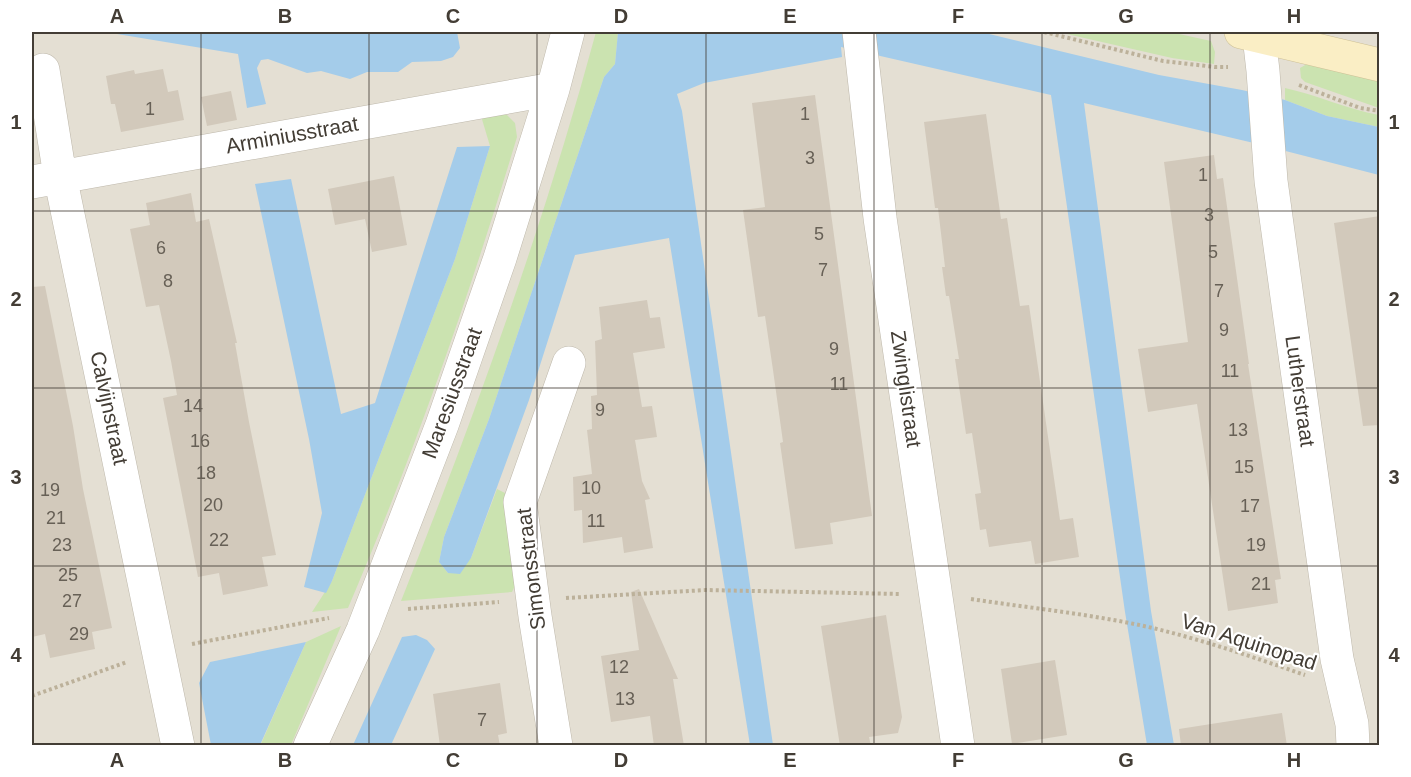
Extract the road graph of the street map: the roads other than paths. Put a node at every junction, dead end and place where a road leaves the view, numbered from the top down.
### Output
1 (568, 32) edge
2 (860, 32) edge
3 (1250, 34) edge
4 (1380, 65) edge
5 (43, 70) dead end
6 (553, 89) junction
7 (46, 179) edge
8 (568, 363) dead end
9 (178, 746) edge
10 (310, 746) edge
11 (556, 746) edge
12 (958, 746) edge
13 (1353, 746) edge

1 - 6 street, Maresiusstraat
2 - 12 street, Zwinglistraat
3 - 4 main road
3 - 13 street, Lutherstraat
5 - 7 street, Calvijnstraat
6 - 7 street, Arminiusstraat
6 - 10 street, Maresiusstraat
7 - 9 street, Calvijnstraat
8 - 11 street, Simonsstraat

